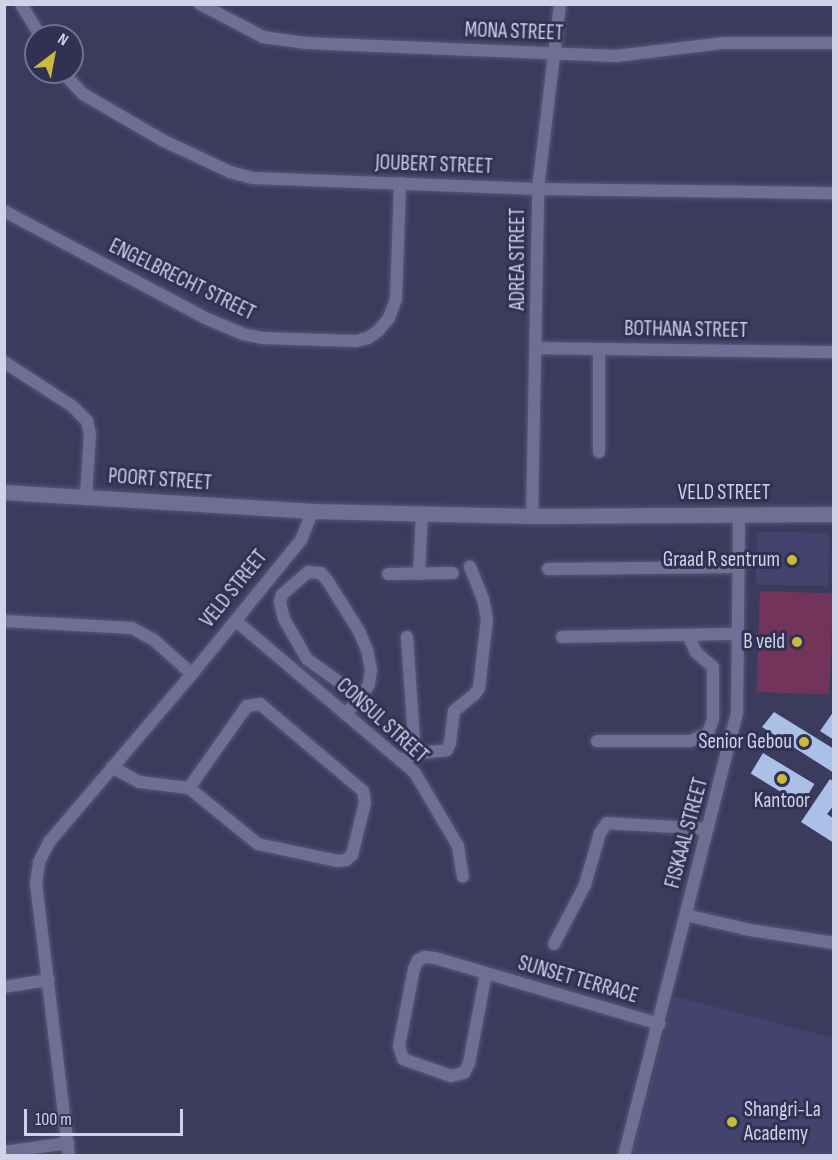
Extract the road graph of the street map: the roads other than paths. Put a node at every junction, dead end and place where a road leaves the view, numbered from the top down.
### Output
1 (21, 4) edge
2 (200, 4) edge
3 (560, 4) edge
4 (33, 24) edge
5 (834, 43) edge
6 (554, 53) junction
7 (72, 84) edge
8 (399, 183) junction
9 (538, 189) junction
10 (834, 193) edge
11 (4, 211) edge
12 (537, 348) junction
13 (599, 349) junction
14 (834, 352) edge
15 (4, 362) edge
16 (599, 452) dead end
17 (4, 492) edge
18 (86, 496) junction
19 (313, 511) junction
20 (422, 513) junction
21 (739, 514) junction
22 (834, 514) edge
23 (532, 516) junction
24 (470, 566) dead end
25 (737, 567) junction
26 (548, 569) dead end
27 (453, 573) dead end
28 (388, 574) dead end
29 (419, 574) junction
30 (4, 621) edge
31 (236, 621) junction
32 (737, 634) junction
33 (688, 635) junction
34 (407, 637) dead end
35 (562, 637) dead end
36 (192, 674) junction
37 (361, 698) junction
38 (345, 714) junction
39 (597, 741) dead end
40 (416, 754) junction
41 (400, 760) junction
42 (112, 767) junction
43 (189, 788) junction
44 (708, 829) junction
45 (463, 877) dead end
46 (686, 915) junction
47 (834, 943) edge
48 (554, 944) dead end
49 (486, 974) junction
50 (48, 980) junction
51 (4, 987) edge
52 (658, 1024) junction
53 (68, 1149) edge
54 (4, 1152) edge
55 (624, 1155) edge

1 - 4 street
2 - 6 street, MONA STREET
3 - 6 street, ADREA STREET
5 - 6 street, MONA STREET
6 - 9 street, ADREA STREET
7 - 8 street, JOUBERT STREET
8 - 9 street, JOUBERT STREET
8 - 11 street, ENGELBRECHT STREET
9 - 10 street, JOUBERT STREET
9 - 12 street, ADREA STREET
12 - 13 street, BOTHANA STREET
12 - 23 street, ADREA STREET
13 - 14 street, BOTHANA STREET
13 - 16 street
15 - 18 street
17 - 18 street, POORT STREET
18 - 19 street, POORT STREET
19 - 20 street, VELD STREET
19 - 31 street, VELD STREET
20 - 23 street, VELD STREET
20 - 29 street
21 - 22 street, VELD STREET
21 - 23 street, VELD STREET
21 - 25 street, FISKAAL STREET
24 - 40 street
25 - 26 street
25 - 32 street, FISKAAL STREET
27 - 29 street
28 - 29 street
30 - 36 street
31 - 36 street, VELD STREET
31 - 38 street, CONSUL STREET
32 - 33 street
32 - 44 street, FISKAAL STREET
33 - 35 street
33 - 39 street
34 - 40 street
36 - 42 street, VELD STREET
37 - 37 street
37 - 38 street
38 - 41 street, CONSUL STREET
40 - 41 street
41 - 45 street, CONSUL STREET
42 - 43 street
42 - 50 street, VELD STREET
43 - 43 street
44 - 46 street, FISKAAL STREET
44 - 48 street
46 - 47 street
46 - 52 street, FISKAAL STREET
49 - 49 street, SUNSET TERRACE
49 - 52 street, SUNSET TERRACE
50 - 51 street
50 - 53 street, VELD STREET
52 - 55 street, FISKAAL STREET
53 - 54 street

